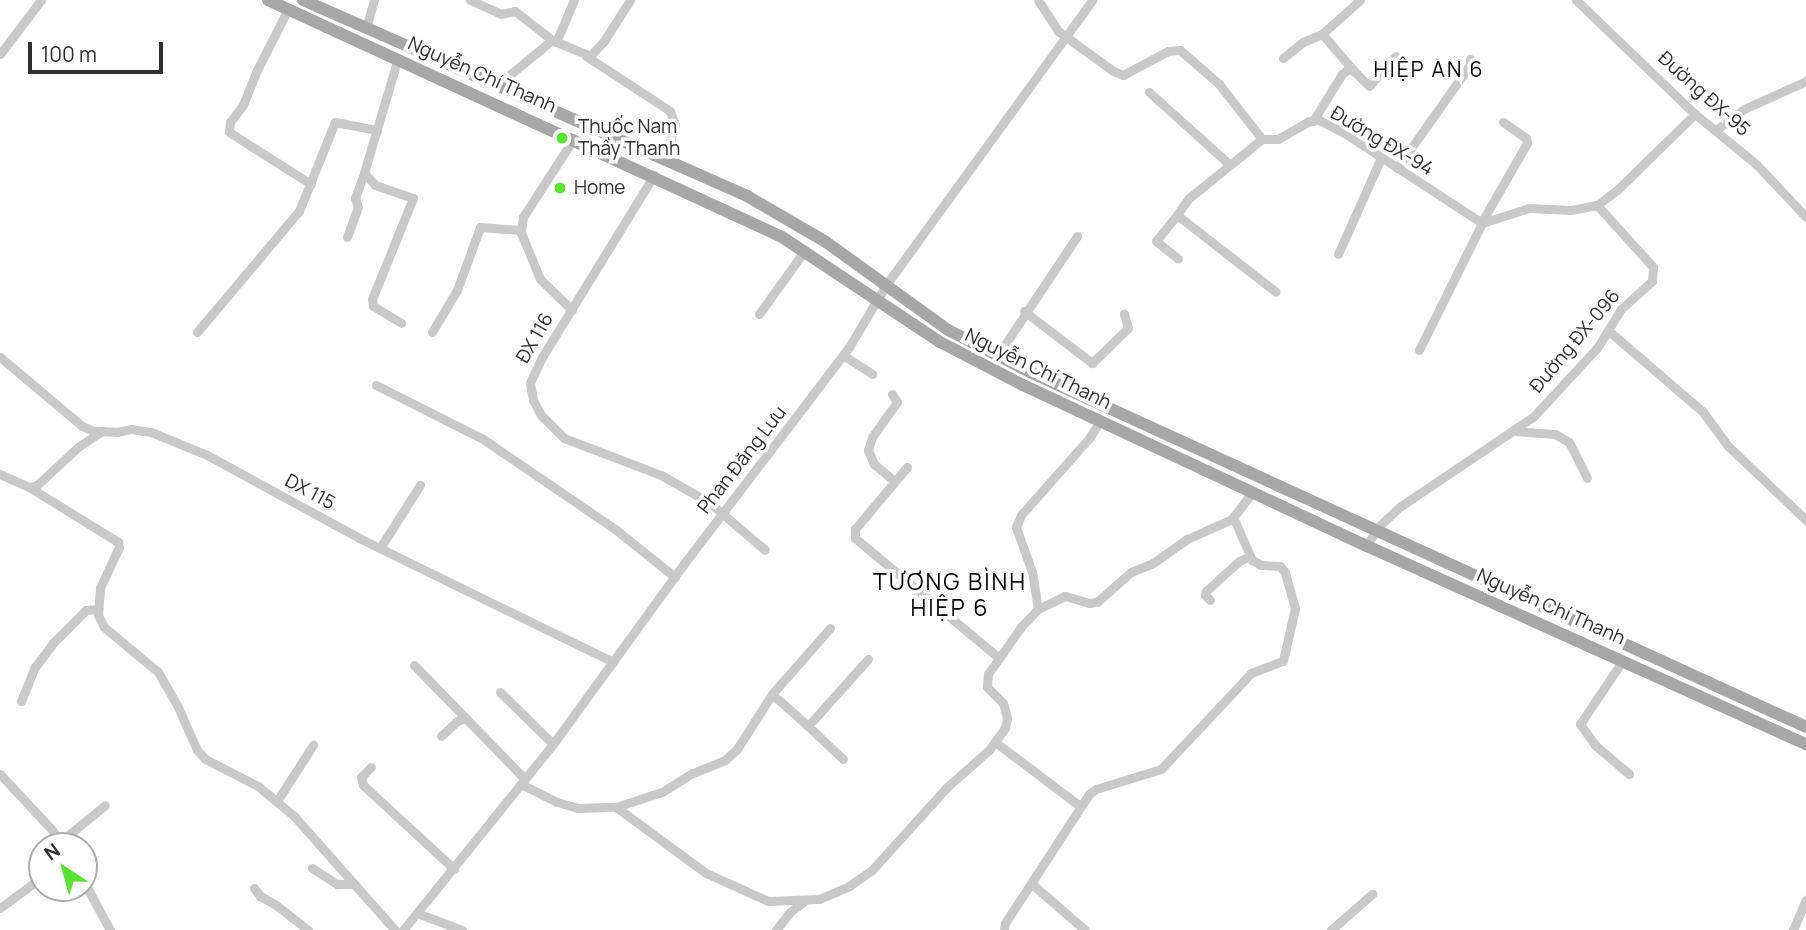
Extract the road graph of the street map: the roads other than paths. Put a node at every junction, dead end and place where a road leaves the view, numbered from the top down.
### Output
1 (41, 0) edge
2 (268, 0) edge
3 (303, 0) edge
4 (374, 0) edge
5 (470, 0) edge
6 (574, 0) edge
7 (630, 0) edge
8 (1038, 0) edge
9 (1092, 0) edge
10 (1360, 0) edge
11 (1576, 0) edge
12 (1594, 0) edge
13 (288, 9) junction
14 (1586, 9) junction
15 (366, 28) junction
16 (1322, 34) junction
17 (1066, 36) junction
18 (554, 41) junction
19 (0, 54) edge
20 (586, 56) junction
21 (1396, 56) dead end
22 (398, 58) junction
23 (1283, 58) dead end
24 (1470, 59) dead end
25 (1354, 71) junction
26 (1806, 81) edge
27 (496, 86) junction
28 (1149, 92) dead end
29 (489, 101) junction
30 (1695, 114) junction
31 (1313, 121) junction
32 (1503, 122) dead end
33 (377, 130) junction
34 (1716, 131) junction
35 (574, 138) junction
36 (1262, 139) junction
37 (1381, 158) junction
38 (664, 160) junction
39 (1230, 166) junction
40 (1397, 169) junction
41 (364, 173) junction
42 (654, 175) junction
43 (311, 184) junction
44 (1597, 205) junction
45 (1177, 215) junction
46 (1806, 216) edge
47 (1481, 223) junction
48 (521, 230) junction
49 (1077, 236) dead end
50 (347, 237) dead end
51 (805, 250) junction
52 (1338, 254) dead end
53 (1178, 259) dead end
54 (886, 285) junction
55 (1276, 292) dead end
56 (879, 302) junction
57 (572, 310) junction
58 (1024, 312) junction
59 (759, 314) dead end
60 (1124, 314) dead end
61 (401, 323) dead end
62 (197, 332) dead end
63 (432, 332) dead end
64 (1610, 332) junction
65 (1419, 350) dead end
66 (843, 355) junction
67 (998, 355) junction
68 (0, 357) edge
69 (872, 374) dead end
70 (376, 385) dead end
71 (892, 394) dead end
72 (1107, 406) junction
73 (1100, 421) junction
74 (102, 431) junction
75 (1514, 431) junction
76 (907, 467) dead end
77 (0, 474) edge
78 (1587, 478) dead end
79 (894, 481) junction
80 (419, 485) dead end
81 (29, 487) junction
82 (1253, 491) junction
83 (723, 513) junction
84 (1233, 517) junction
85 (1806, 520) edge
86 (1376, 529) junction
87 (1367, 546) junction
88 (380, 548) junction
89 (765, 550) dead end
90 (1250, 556) junction
91 (675, 576) junction
92 (1210, 600) dead end
93 (97, 609) junction
94 (1038, 609) junction
95 (830, 628) dead end
96 (998, 657) junction
97 (868, 659) dead end
98 (1623, 660) junction
99 (613, 662) junction
100 (414, 665) dead end
101 (500, 692) dead end
102 (772, 694) junction
103 (21, 701) dead end
104 (465, 718) junction
105 (808, 726) junction
106 (1806, 727) edge
107 (440, 736) dead end
108 (995, 741) junction
109 (553, 744) junction
110 (1806, 744) edge
111 (313, 745) dead end
112 (843, 759) dead end
113 (370, 767) dead end
114 (0, 774) edge
115 (1629, 774) dead end
116 (523, 782) junction
117 (277, 801) junction
118 (105, 805) dead end
119 (1080, 806) junction
120 (616, 807) junction
121 (51, 832) edge
122 (75, 832) edge
123 (312, 868) dead end
124 (454, 869) junction
125 (354, 884) junction
126 (1032, 884) junction
127 (28, 887) edge
128 (254, 888) dead end
129 (1372, 894) dead end
130 (808, 899) junction
131 (1806, 900) edge
132 (95, 902) edge
133 (0, 908) edge
134 (417, 913) junction
135 (110, 930) edge
136 (308, 930) edge
137 (395, 930) edge
138 (403, 930) edge
139 (462, 930) edge
140 (776, 930) edge
141 (1004, 930) edge
142 (1085, 930) edge
143 (1331, 930) edge
144 (1793, 930) edge

1 - 19 street
2 - 13 main road, Nguyễn Chí Thanh
3 - 15 main road, Nguyễn Chí Thanh
4 - 15 street
5 - 18 street
6 - 18 street
7 - 20 street
8 - 17 street
9 - 17 street, Phan Đăng Lưu
10 - 16 street
11 - 14 street, Đường ĐX-95
12 - 14 street
13 - 22 main road, Nguyễn Chí Thanh
13 - 43 street
14 - 30 street, Đường ĐX-95
15 - 27 main road, Nguyễn Chí Thanh
16 - 23 street
16 - 25 street
17 - 36 street
17 - 54 street, Phan Đăng Lưu
18 - 20 street
18 - 27 street
20 - 38 street
21 - 25 street
22 - 29 main road, Nguyễn Chí Thanh
22 - 33 street
24 - 40 street
25 - 31 street
26 - 34 street
27 - 29 main road
27 - 38 main road, Nguyễn Chí Thanh
28 - 39 street
29 - 35 main road, Nguyễn Chí Thanh
30 - 34 street, Đường ĐX-95
30 - 44 street
31 - 36 street, Đường ĐX-94
31 - 37 street, Đường ĐX-94
32 - 47 street
33 - 41 street
33 - 43 street
34 - 46 street, Đường ĐX-95
35 - 42 main road, Nguyễn Chí Thanh
35 - 48 street
36 - 39 street
37 - 40 street, Đường ĐX-94
37 - 52 street
38 - 54 main road, Nguyễn Chí Thanh
39 - 45 street
40 - 47 street, Đường ĐX-94
41 - 50 street
41 - 61 street
42 - 51 main road, Nguyễn Chí Thanh
42 - 57 street, ĐX 116
43 - 62 street
44 - 47 street
44 - 64 street, Đường ĐX-096
45 - 53 street
45 - 55 street
47 - 65 street
48 - 57 street
48 - 63 street
49 - 58 street
51 - 56 main road, Nguyễn Chí Thanh
51 - 59 street
54 - 56 street, Phan Đăng Lưu
54 - 67 main road, Nguyễn Chí Thanh
56 - 66 street, Phan Đăng Lưu
56 - 73 main road, Nguyễn Chí Thanh
57 - 83 street, ĐX 116
58 - 60 street
58 - 67 street
64 - 75 street, Đường ĐX-096
64 - 85 street
66 - 69 street
66 - 83 street, Phan Đăng Lưu
67 - 72 main road, Nguyễn Chí Thanh
68 - 74 street, DX 115
70 - 91 street
71 - 79 street
72 - 73 main road
72 - 86 main road, Nguyễn Chí Thanh
73 - 82 main road, Nguyễn Chí Thanh
73 - 94 street
74 - 81 street
74 - 88 street, DX 115
75 - 78 street
75 - 86 street, Đường ĐX-096
76 - 79 street
77 - 81 street
79 - 96 street
80 - 88 street
81 - 93 street
82 - 84 street
82 - 87 main road, Nguyễn Chí Thanh
83 - 89 street, ĐX 116
83 - 91 street, Phan Đăng Lưu
84 - 90 street
84 - 94 street
86 - 87 street, Đường ĐX-096
86 - 106 main road, Nguyễn Chí Thanh
87 - 98 main road, Nguyễn Chí Thanh
88 - 99 street, DX 115
90 - 92 street
90 - 119 street
91 - 99 street, Phan Đăng Lưu
93 - 103 street
93 - 117 street
94 - 96 street
95 - 102 street
96 - 108 street
97 - 105 street
98 - 110 main road, Nguyễn Chí Thanh
98 - 115 street
99 - 109 street, Phan Đăng Lưu
100 - 104 street
101 - 109 street
102 - 105 street
102 - 120 street
104 - 107 street
104 - 116 street
105 - 112 street
108 - 119 street
108 - 130 street
109 - 116 street, Phan Đăng Lưu
111 - 117 street
113 - 124 street
114 - 121 street
116 - 120 street
116 - 124 street, Phan Đăng Lưu
117 - 125 street
118 - 122 street
119 - 126 street
120 - 130 street
123 - 125 street
124 - 134 street, Phan Đăng Lưu
125 - 137 street
126 - 141 street
126 - 142 street
127 - 133 street
128 - 136 street
129 - 143 street
130 - 140 street
131 - 144 street
132 - 135 street
134 - 138 street, Phan Đăng Lưu
134 - 139 street

